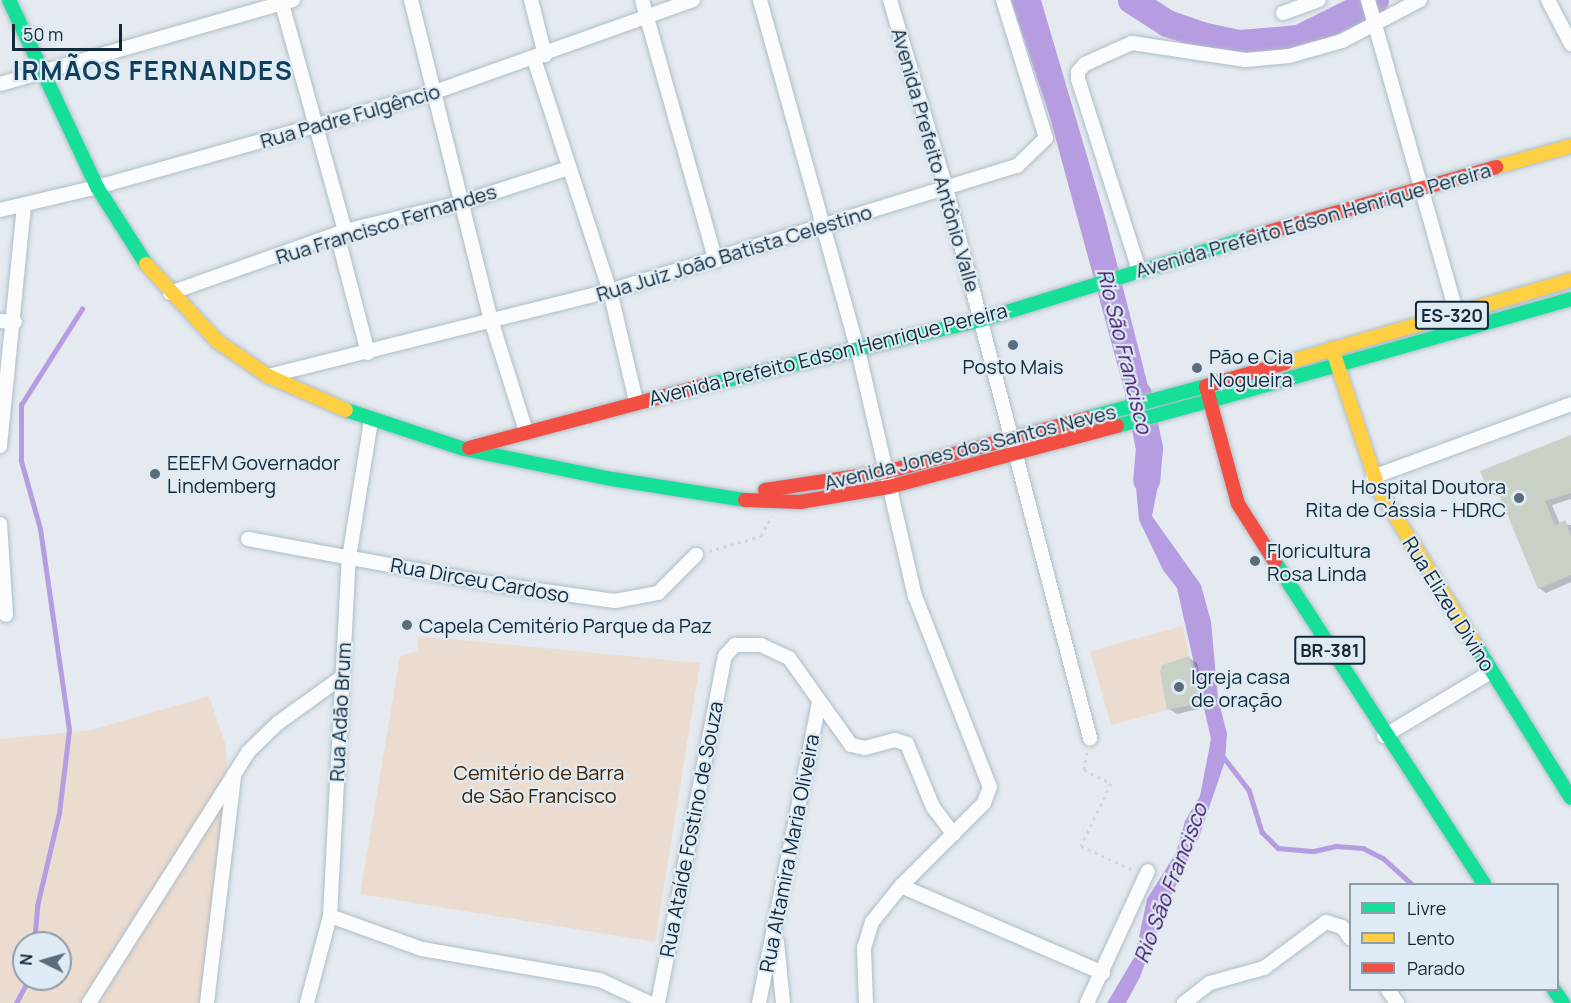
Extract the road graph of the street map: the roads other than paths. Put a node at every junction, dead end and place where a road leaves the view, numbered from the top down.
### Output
1 (9, 0) edge
2 (411, 0) edge
3 (531, 0) edge
4 (642, 0) edge
5 (693, 0) edge
6 (760, 0) edge
7 (890, 0) edge
8 (1004, 0) edge
9 (1319, 0) edge
10 (1368, 0) edge
11 (1419, 0) edge
12 (1548, 0) edge
13 (285, 1) edge
14 (1283, 13) dead end
15 (647, 17) junction
16 (1375, 20) junction
17 (1571, 44) edge
18 (540, 57) junction
19 (43, 73) junction
20 (0, 84) edge
21 (432, 93) junction
22 (318, 126) junction
23 (1571, 146) edge
24 (569, 168) junction
25 (98, 187) junction
26 (946, 188) junction
27 (1422, 191) junction
28 (459, 203) junction
29 (24, 204) junction
30 (0, 210) edge
31 (824, 227) junction
32 (341, 233) junction
33 (716, 261) junction
34 (1132, 271) junction
35 (1571, 280) edge
36 (610, 291) junction
37 (170, 293) junction
38 (1571, 299) edge
39 (1457, 313) junction
40 (490, 320) junction
41 (981, 320) junction
42 (0, 321) edge
43 (15, 322) junction
44 (1461, 328) junction
45 (1332, 348) junction
46 (858, 351) junction
47 (369, 353) junction
48 (1337, 364) junction
49 (268, 376) junction
50 (1206, 386) junction
51 (636, 401) junction
52 (1209, 401) junction
53 (1571, 404) edge
54 (1162, 406) junction
55 (1119, 417) junction
56 (371, 421) junction
57 (526, 431) junction
58 (1011, 437) junction
59 (0, 446) edge
60 (464, 449) junction
61 (1015, 452) junction
62 (886, 472) junction
63 (1372, 477) junction
64 (889, 487) junction
65 (712, 494) junction
66 (0, 524) edge
67 (248, 539) dead end
68 (696, 555) road end
69 (349, 558) junction
70 (6, 615) dead end
71 (1491, 672) junction
72 (342, 677) junction
73 (819, 703) junction
74 (1384, 736) junction
75 (1090, 738) road end
76 (234, 771) junction
77 (1571, 798) edge
78 (953, 834) junction
79 (1147, 874) road end
80 (1483, 883) edge
81 (901, 886) junction
82 (330, 916) junction
83 (775, 928) junction
84 (1346, 933) edge
85 (1102, 973) junction
86 (869, 1002) edge
87 (89, 1003) edge
88 (207, 1003) edge
89 (307, 1003) edge
90 (649, 1003) edge
91 (658, 1003) edge
92 (759, 1003) edge
93 (783, 1003) edge
94 (1087, 1003) edge
95 (1184, 1003) edge

1 - 19 main road, Avenida Jones dos Santos Neves / ES-320
2 - 21 street
3 - 18 street
4 - 15 street
5 - 15 street, Rua Padre Fulgêncio
6 - 31 street
7 - 26 street, Avenida Prefeito Antônio Valle
8 - 26 street, Rua Juiz João Batista Celestino
9 - 14 street
10 - 16 street
11 - 16 street
12 - 17 street
13 - 19 street
13 - 22 street
15 - 18 street, Rua Padre Fulgêncio
15 - 33 street
16 - 27 street
16 - 34 street
18 - 21 street, Rua Padre Fulgêncio
18 - 24 street
19 - 20 street
19 - 25 main road, Avenida Jones dos Santos Neves / ES-320
21 - 22 street, Rua Padre Fulgêncio
21 - 28 street
22 - 25 street, Rua Padre Fulgêncio
22 - 32 street
23 - 27 main road, Avenida Prefeito Edson Henrique Pereira
24 - 28 street, Rua Francisco Fernandes
24 - 36 street
25 - 29 street, Rua Padre Fulgêncio
25 - 37 main road, Avenida Jones dos Santos Neves / ES-320
26 - 31 street, Rua Juiz João Batista Celestino
26 - 41 street, Avenida Prefeito Antônio Valle
27 - 34 main road, Avenida Prefeito Edson Henrique Pereira
27 - 39 street
28 - 32 street, Rua Francisco Fernandes
28 - 40 street
29 - 30 street, Rua Padre Fulgêncio
29 - 43 street
31 - 33 street, Rua Juiz João Batista Celestino
31 - 46 street
32 - 37 street, Rua Francisco Fernandes
32 - 47 street
33 - 36 street, Rua Juiz João Batista Celestino
34 - 41 main road, Avenida Prefeito Edson Henrique Pereira
35 - 39 main road, Avenida Jones dos Santos Neves / ES-320
36 - 40 street, Rua Juiz João Batista Celestino
36 - 51 street
37 - 49 main road, Avenida Jones dos Santos Neves / ES-320
38 - 44 main road, Avenida Jones dos Santos Neves / ES-320
39 - 44 street
39 - 45 main road, Avenida Jones dos Santos Neves / ES-320
40 - 47 street, Rua Juiz João Batista Celestino
40 - 57 street
41 - 46 main road, Avenida Prefeito Edson Henrique Pereira
41 - 58 street, Avenida Prefeito Antônio Valle
42 - 43 street
43 - 59 street
44 - 48 main road, Avenida Jones dos Santos Neves / ES-320
45 - 48 main road, Rua Elizeu Divino
45 - 50 main road, Avenida Jones dos Santos Neves / ES-320
46 - 51 main road, Avenida Prefeito Edson Henrique Pereira
46 - 62 street
47 - 49 street, Rua Juiz João Batista Celestino
48 - 52 main road, Avenida Jones dos Santos Neves / ES-320
48 - 63 main road, Rua Elizeu Divino
49 - 56 main road, Avenida Jones dos Santos Neves / ES-320
50 - 52 main road, BR-381
50 - 54 main road, Avenida Jones dos Santos Neves / ES-320
51 - 57 main road, Avenida Prefeito Edson Henrique Pereira
52 - 54 main road, Avenida Jones dos Santos Neves / ES-320
52 - 74 main road, BR-381
53 - 63 street
54 - 55 main road, Avenida Jones dos Santos Neves / ES-320
55 - 58 main road, Avenida Jones dos Santos Neves / ES-320
55 - 61 main road, Avenida Jones dos Santos Neves / ES-320
56 - 60 main road, Avenida Jones dos Santos Neves / ES-320
56 - 69 street, Rua Adão Brum
57 - 60 main road, Avenida Prefeito Edson Henrique Pereira
58 - 61 street, Avenida Prefeito Antônio Valle
58 - 62 main road, Avenida Jones dos Santos Neves / ES-320
60 - 65 main road, Avenida Jones dos Santos Neves / ES-320
61 - 64 main road, Avenida Jones dos Santos Neves / ES-320
61 - 75 street, Avenida Prefeito Antônio Valle
62 - 64 street
62 - 65 main road, Avenida Jones dos Santos Neves / ES-320
63 - 71 main road, Rua Elizeu Divino
64 - 65 main road, Avenida Jones dos Santos Neves / ES-320
64 - 78 street
66 - 70 street
67 - 69 street, Rua Dirceu Cardoso
68 - 69 street, Rua Dirceu Cardoso
69 - 72 street, Rua Adão Brum
71 - 74 street
71 - 77 main road, Rua Elizeu Divino
72 - 76 street
72 - 82 street, Rua Adão Brum
73 - 78 street
73 - 83 street, Rua Altamira Maria Oliveira
73 - 91 street, Rua Ataíde Fostino de Souza
74 - 80 main road, BR-381
76 - 87 street
76 - 88 street
78 - 81 street
79 - 85 street
81 - 85 street
81 - 86 street
82 - 89 street, Rua Adão Brum
82 - 90 street
83 - 92 street, Rua Altamira Maria Oliveira
83 - 93 street
84 - 95 street
85 - 94 street

